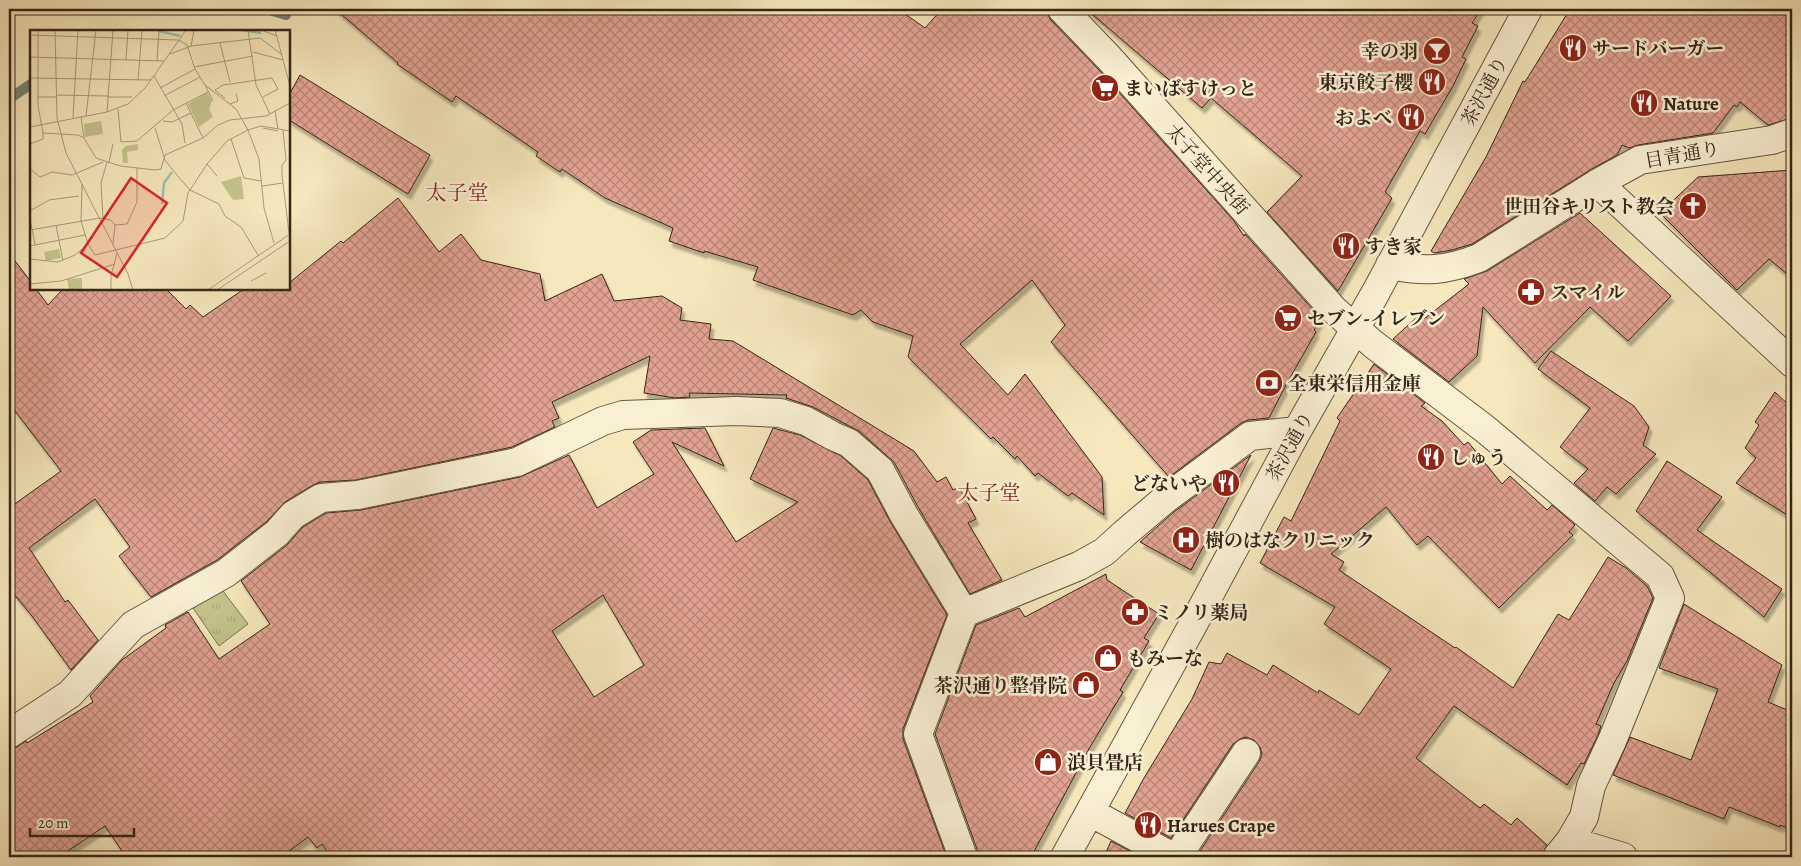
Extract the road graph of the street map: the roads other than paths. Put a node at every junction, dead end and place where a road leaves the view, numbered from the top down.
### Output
1 (1062, 9) edge
2 (1528, 9) edge
3 (1792, 133) edge
4 (1598, 183) junction
5 (1390, 265) junction
6 (1355, 329) junction
7 (1792, 363) edge
8 (1297, 432) junction
9 (964, 613) junction
10 (9, 734) edge
11 (1246, 753) dead end
12 (1090, 812) junction
13 (1563, 849) edge
14 (963, 857) edge
15 (1064, 857) edge
16 (1173, 857) edge
17 (1177, 857) edge
18 (1623, 857) edge

1 - 6 street, 太子堂中央街
2 - 5 street, 茶沢通り
3 - 4 street, 目青通り
4 - 5 street, 目青通り
4 - 7 street
5 - 6 street, 茶沢通り
6 - 8 street, 茶沢通り
6 - 13 street, 太子堂中央街
8 - 9 street
8 - 12 street, 茶沢通り
9 - 10 street
9 - 14 street
11 - 17 street
12 - 15 street, 茶沢通り
12 - 16 street
13 - 18 street

